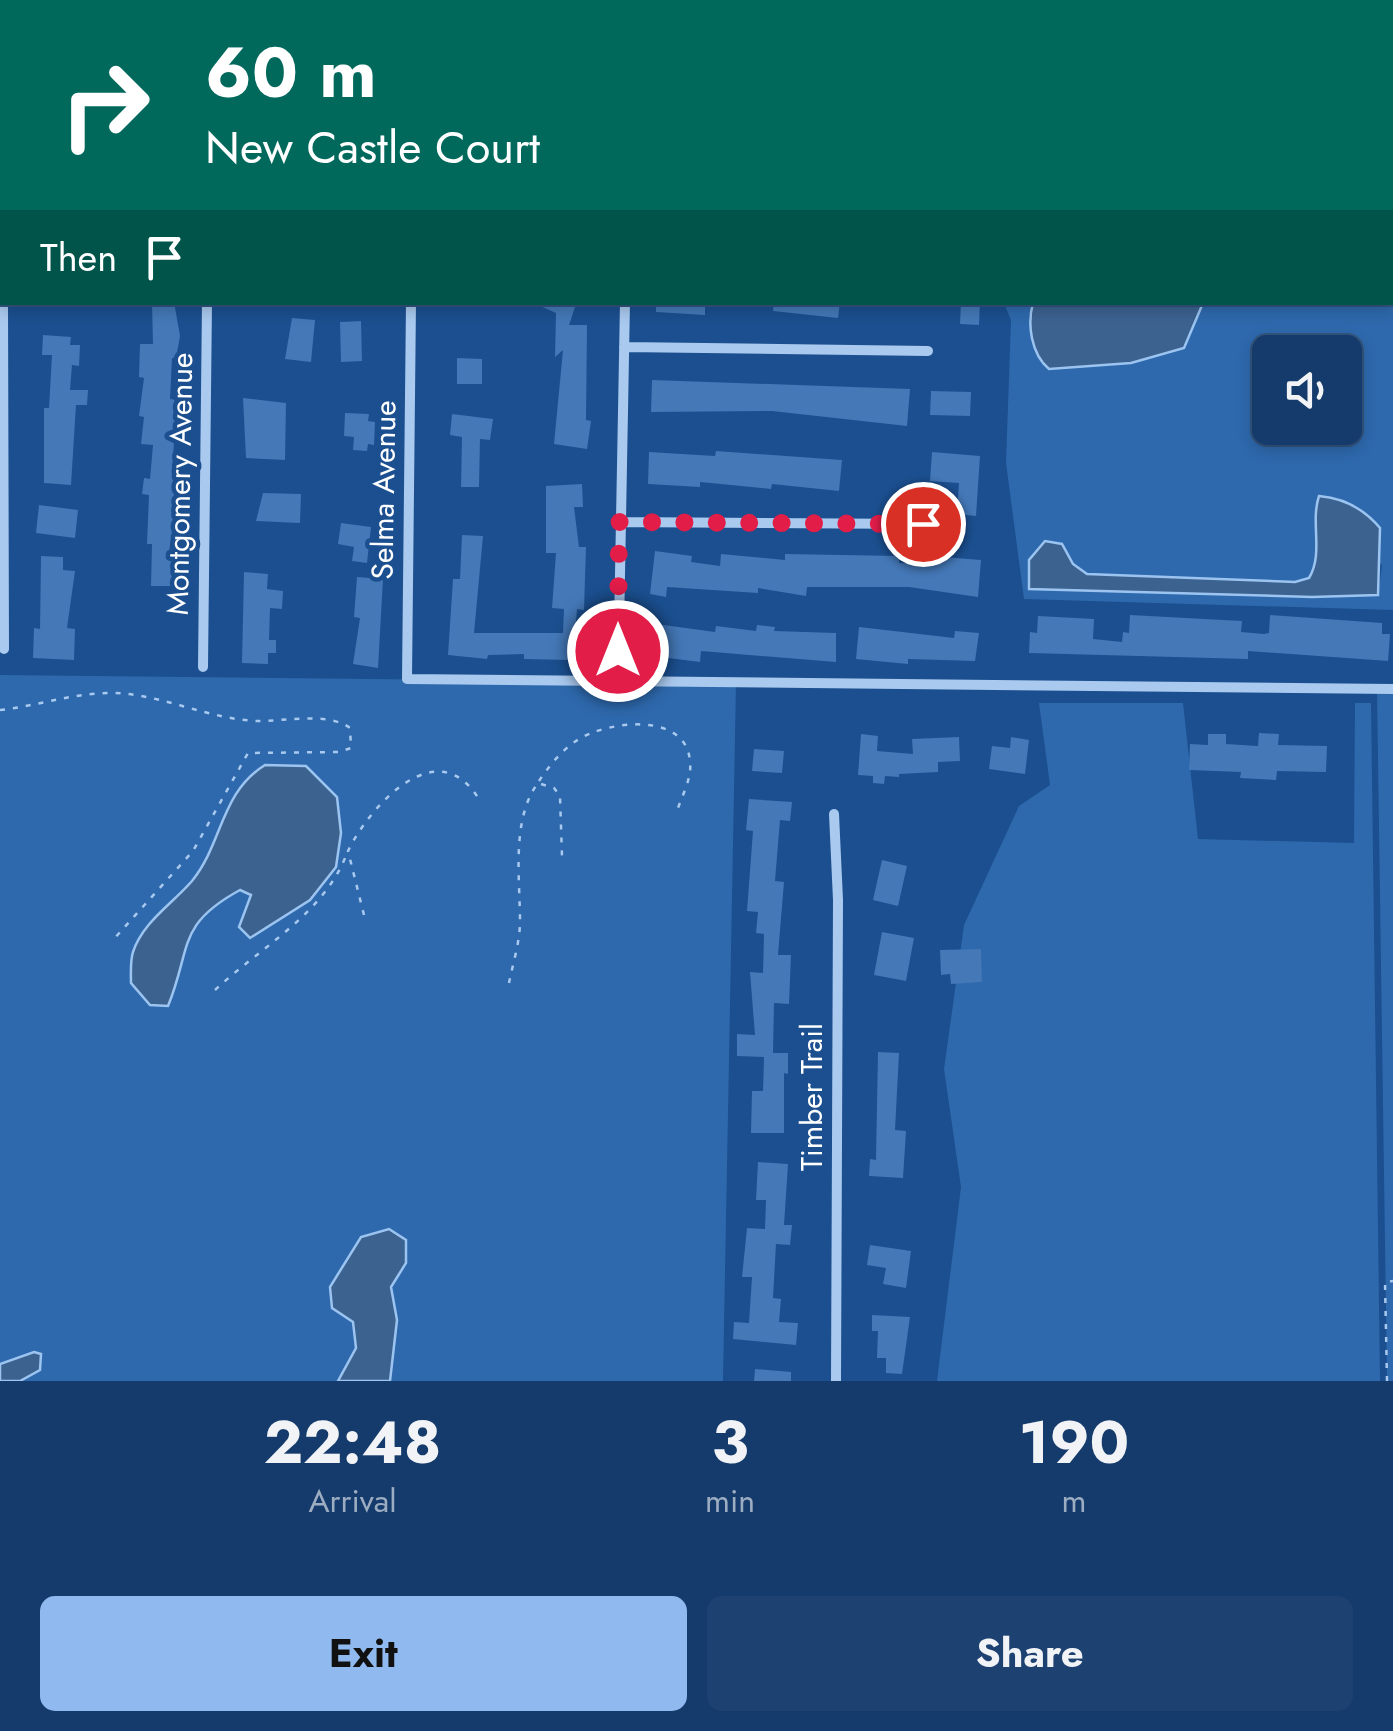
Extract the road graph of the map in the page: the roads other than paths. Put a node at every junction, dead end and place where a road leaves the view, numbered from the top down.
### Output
1 (3, 305) edge
2 (207, 305) edge
3 (411, 305) edge
4 (626, 305) edge
5 (624, 347) junction
6 (928, 351) dead end
7 (619, 522) junction
8 (923, 524) dead end
9 (4, 649) dead end
10 (204, 667) dead end
11 (618, 683) junction
12 (1393, 689) edge
13 (834, 814) dead end
14 (836, 1381) edge

1 - 9 street
2 - 10 street, Montgomery Avenue
3 - 11 street, Selma Avenue
4 - 5 street
5 - 6 street
5 - 7 street
7 - 8 street
7 - 11 street
11 - 12 street
13 - 14 street, Timber Trail

